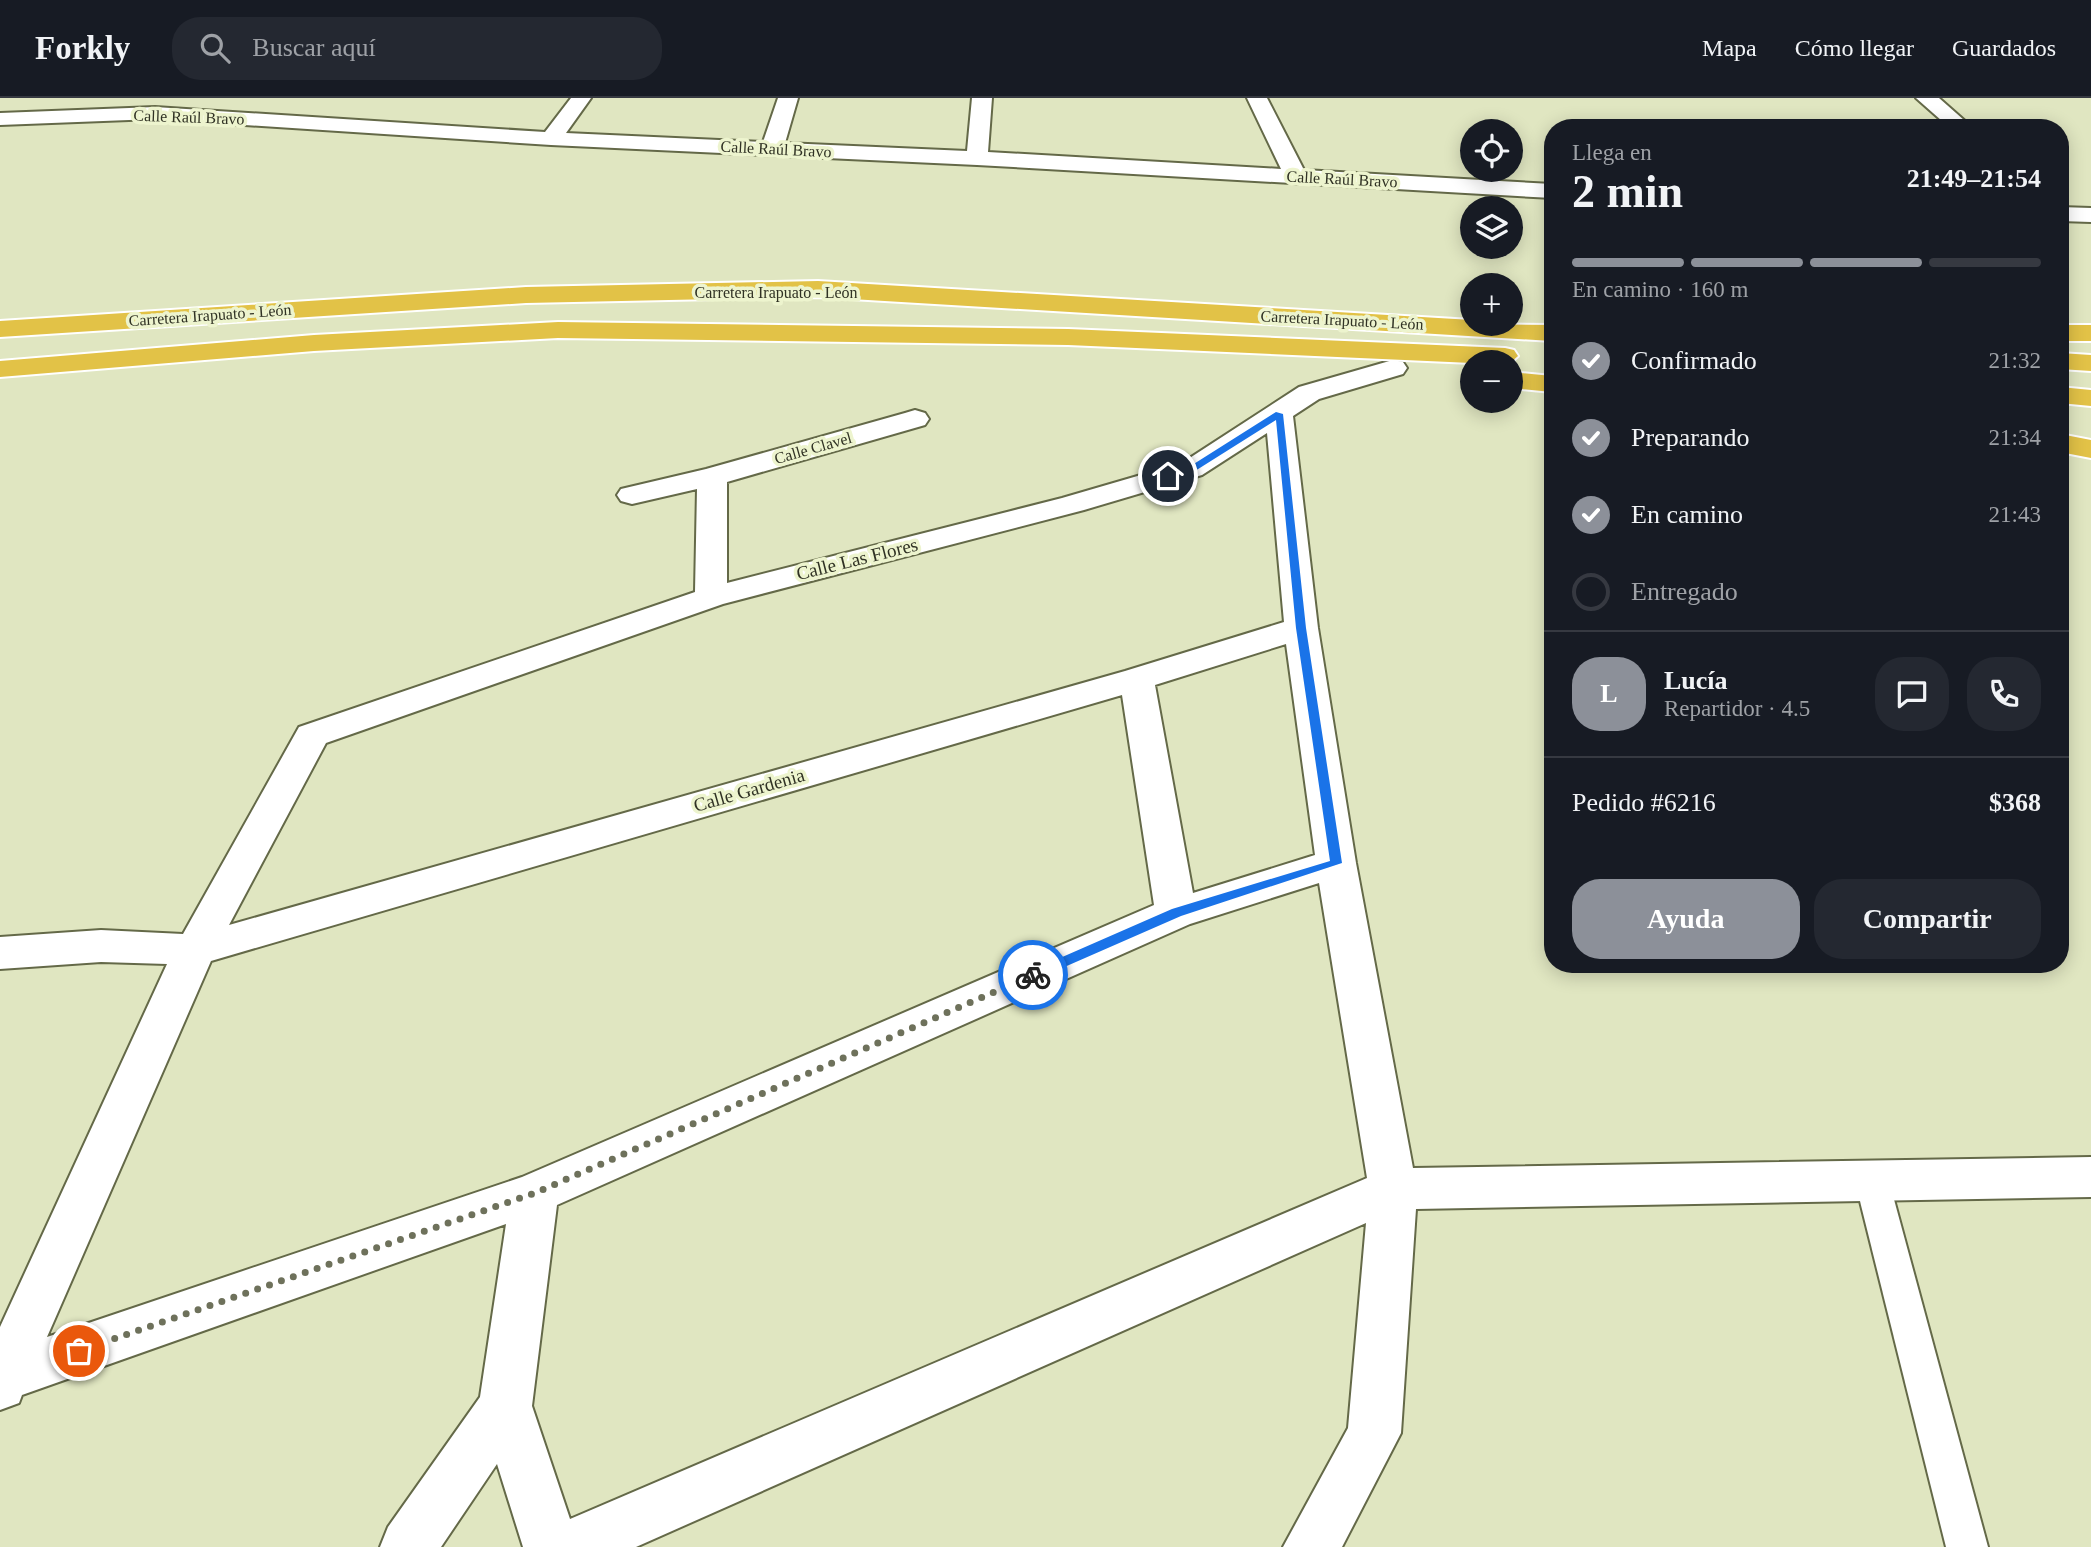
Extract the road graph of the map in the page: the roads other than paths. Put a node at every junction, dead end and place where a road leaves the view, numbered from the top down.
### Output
1 (581, 98) edge
2 (788, 98) edge
3 (982, 98) edge
4 (1257, 98) edge
5 (1926, 98) edge
6 (0, 119) edge
7 (1952, 119) edge
8 (551, 139) junction
9 (772, 149) junction
10 (977, 158) junction
11 (1296, 177) junction
12 (1544, 191) edge
13 (2069, 214) edge
14 (2091, 215) edge
15 (0, 329) edge
16 (1544, 332) edge
17 (884, 333) junction
18 (2069, 333) edge
19 (2091, 333) edge
20 (1544, 358) edge
21 (2069, 362) edge
22 (2091, 363) edge
23 (1392, 368) junction
24 (0, 369) edge
25 (1460, 375) edge
26 (1523, 381) edge
27 (1544, 383) edge
28 (2069, 396) edge
29 (2091, 398) edge
30 (1279, 414) junction
31 (915, 419) dead end
32 (2069, 445) edge
33 (2091, 449) edge
34 (712, 477) junction
35 (632, 495) dead end
36 (711, 597) junction
37 (1301, 628) junction
38 (1137, 678) junction
39 (1336, 863) junction
40 (1177, 912) junction
41 (195, 950) junction
42 (0, 953) edge
43 (2091, 1177) edge
44 (1872, 1181) junction
45 (1394, 1189) junction
46 (535, 1193) junction
47 (2, 1381) edge
48 (505, 1406) junction
49 (408, 1547) edge
50 (551, 1547) edge
51 (571, 1547) edge
52 (1311, 1547) edge
53 (1967, 1547) edge

1 - 8 street
2 - 9 street
3 - 10 street
4 - 11 street
5 - 7 street
6 - 8 street, Calle Raúl Bravo
8 - 9 street, Calle Raúl Bravo
9 - 10 street, Calle Raúl Bravo
10 - 11 street, Calle Raúl Bravo
11 - 12 street, Calle Raúl Bravo
13 - 14 street
15 - 16 highway, Carretera Irapuato - León
17 - 20 highway, Carretera Irapuato - León
17 - 23 highway
17 - 24 highway, Carretera Irapuato - León
18 - 19 highway
21 - 22 highway
23 - 25 highway
23 - 30 street, Calle Las Flores
26 - 27 highway
28 - 29 highway
30 - 36 street, Calle Las Flores
30 - 37 street
31 - 34 street, Calle Clavel
32 - 33 highway
34 - 35 street, Calle Clavel
34 - 36 street
36 - 41 street, Calle Las Flores
37 - 38 street, Calle Gardenia
37 - 39 street
38 - 40 street
38 - 41 street, Calle Gardenia
39 - 40 street
39 - 45 street
40 - 46 street
41 - 42 street, Calle Gardenia
41 - 47 street
43 - 44 street
44 - 45 street
44 - 53 lane
45 - 51 street
45 - 52 street
46 - 47 street
46 - 48 street
48 - 49 street
48 - 50 street

